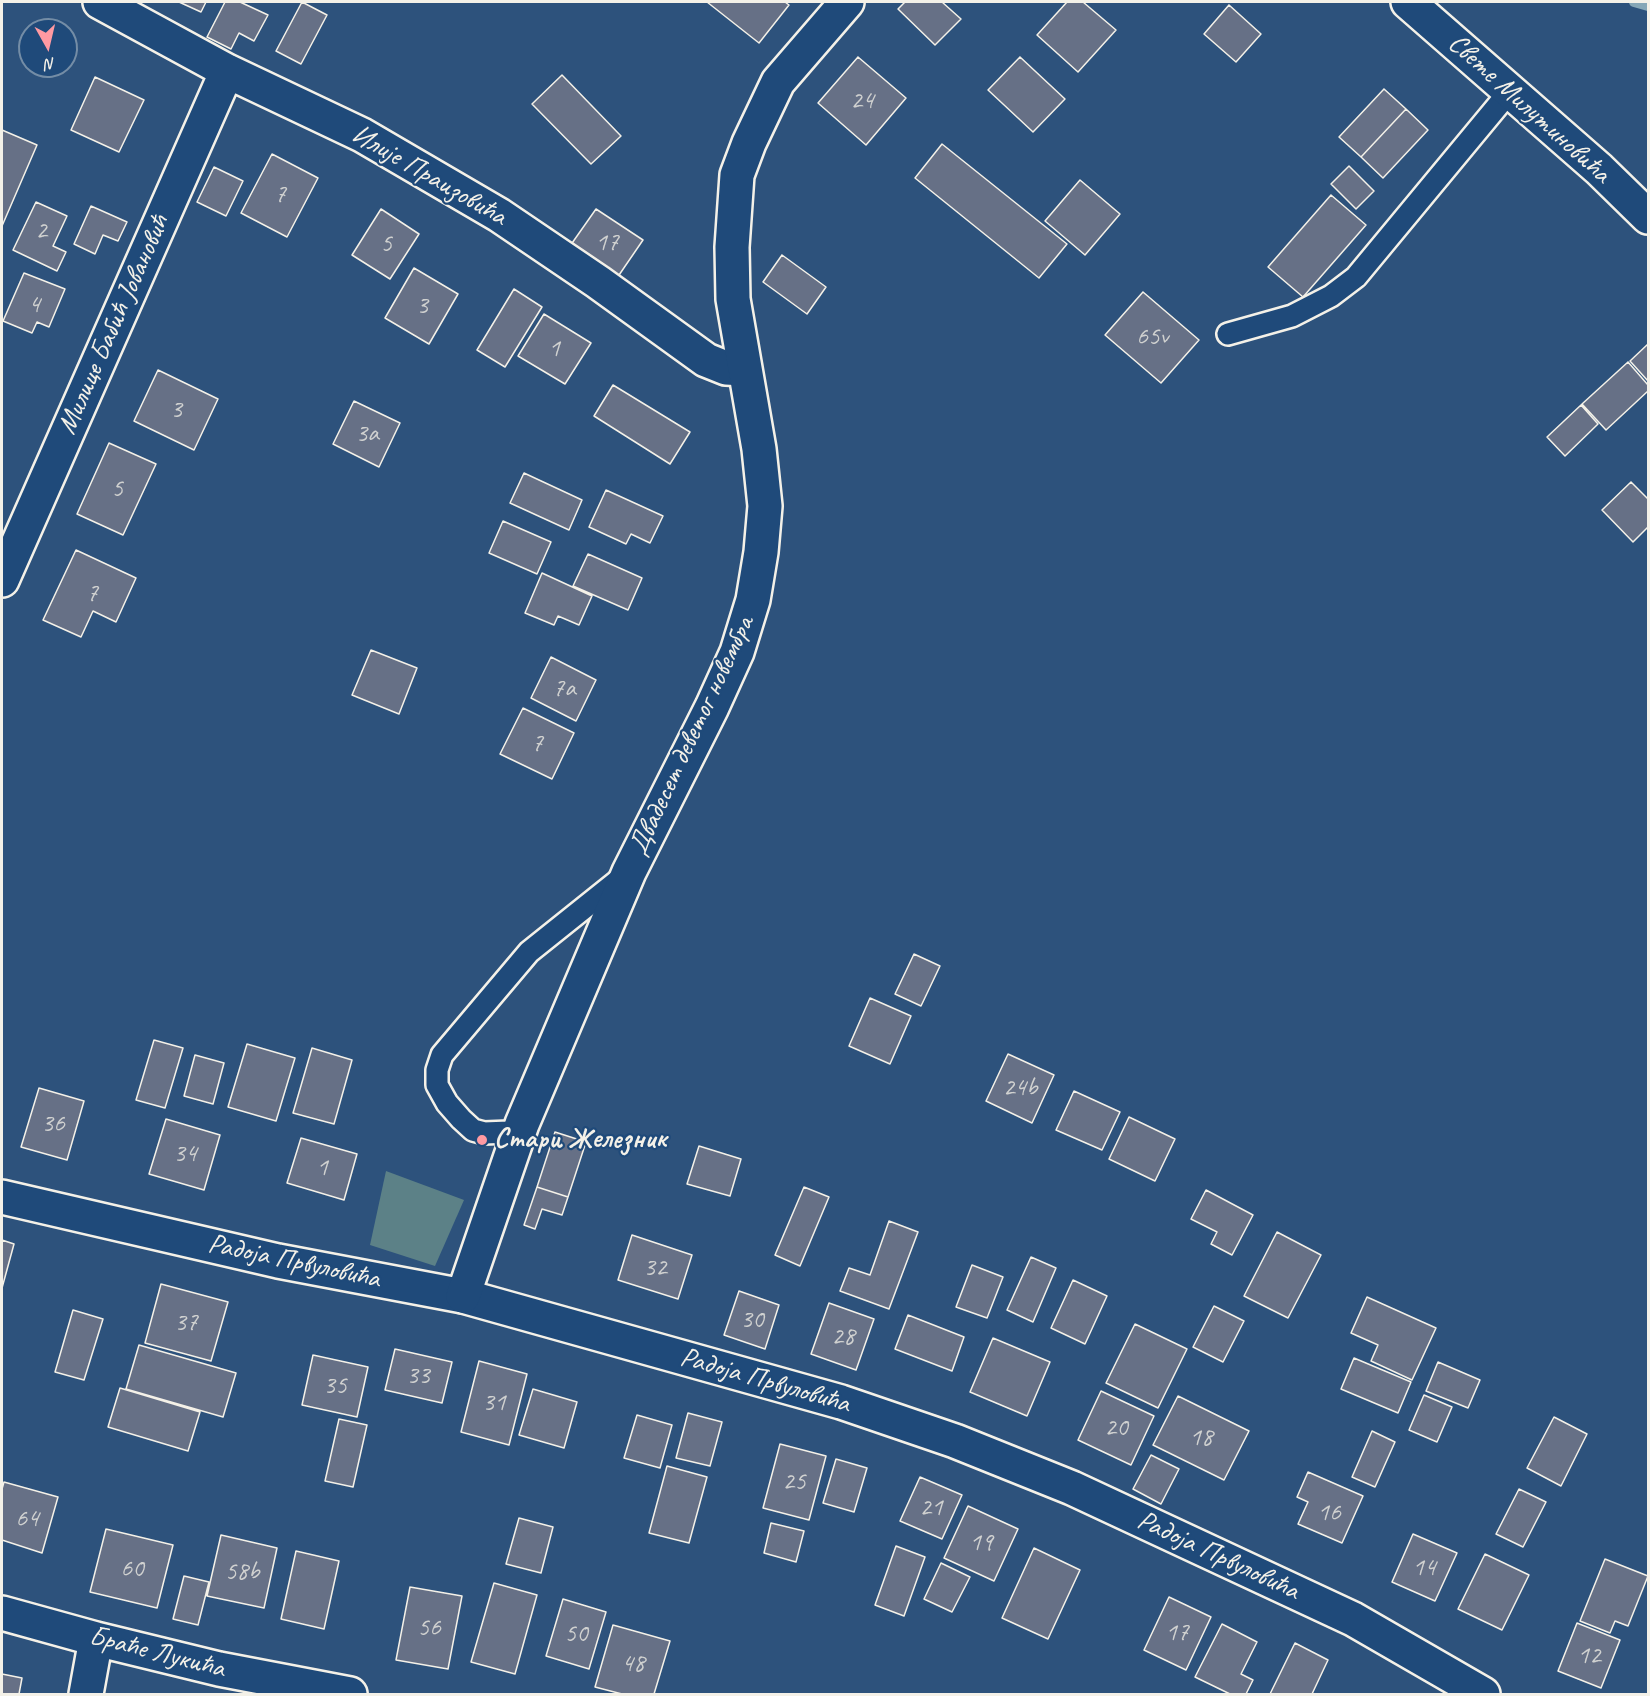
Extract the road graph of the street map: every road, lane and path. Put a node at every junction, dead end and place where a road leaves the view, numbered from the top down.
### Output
1 (100, 2) edge
2 (847, 2) edge
3 (1408, 2) edge
4 (227, 70) junction
5 (1510, 91) junction
6 (1648, 218) edge
7 (1228, 334) dead end
8 (744, 369) junction
9 (2, 580) edge
10 (629, 872) junction
11 (522, 1124) junction
12 (2, 1197) edge
13 (463, 1296) junction
14 (2, 1613) edge
15 (96, 1639) junction
16 (86, 1695) edge
17 (350, 1695) edge
18 (1483, 1695) edge

1 - 4 street, Илије Праизовића
2 - 8 street, Двадесет деветог новембра
3 - 5 street, Свете Милутиновића
4 - 8 street, Илије Праизовића
4 - 9 street, Милице Бабић Јовановић
5 - 6 street, Свете Милутиновића
5 - 7 lane
8 - 10 street, Двадесет деветог новембра
10 - 11 street, Двадесет деветог новембра
10 - 11 lane
11 - 13 street, Двадесет деветог новембра
12 - 13 street, Радоја Првуловића
13 - 18 street, Радоја Првуловића
14 - 15 street, Браће Лукића
15 - 16 street
15 - 17 street, Браће Лукића

